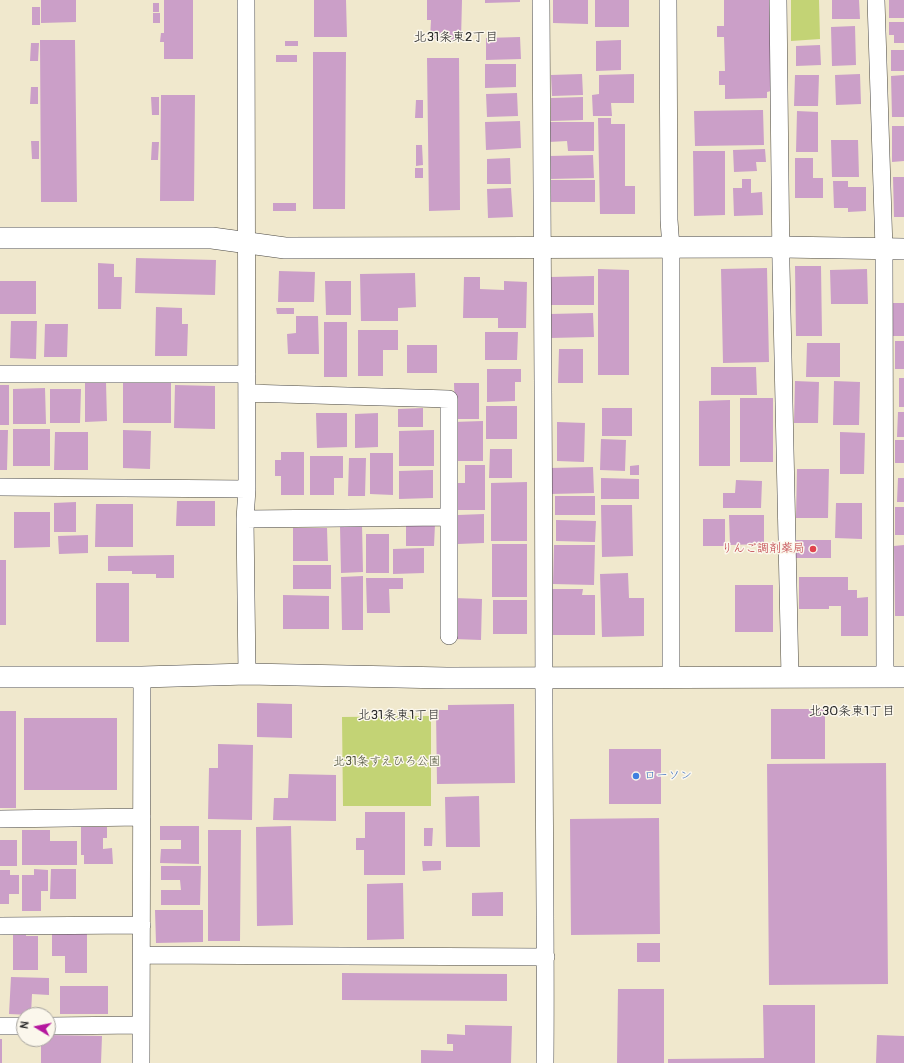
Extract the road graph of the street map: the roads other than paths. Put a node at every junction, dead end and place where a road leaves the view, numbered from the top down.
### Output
1 (246, 0) edge
2 (541, 0) edge
3 (668, 0) edge
4 (778, 0) edge
5 (876, 0) edge
6 (0, 238) edge
7 (247, 243) junction
8 (544, 247) junction
9 (781, 247) junction
10 (671, 248) junction
11 (894, 249) edge
12 (0, 374) edge
13 (247, 374) junction
14 (247, 393) junction
15 (0, 487) edge
16 (247, 489) junction
17 (448, 517) junction
18 (245, 519) junction
19 (449, 636) dead end
20 (247, 674) junction
21 (0, 677) edge
22 (142, 677) junction
23 (671, 677) junction
24 (790, 677) junction
25 (894, 677) edge
26 (544, 678) junction
27 (142, 817) junction
28 (0, 819) edge
29 (0, 926) edge
30 (142, 926) junction
31 (142, 955) junction
32 (546, 957) junction
33 (141, 1025) junction
34 (0, 1026) edge
35 (16, 1026) edge
36 (56, 1026) edge
37 (141, 1063) edge
38 (545, 1063) edge

1 - 7 street
2 - 8 street
3 - 10 street
4 - 9 street
5 - 11 street
6 - 7 street
7 - 8 street
7 - 13 street
8 - 10 street
8 - 26 street
9 - 10 street
9 - 11 street
9 - 24 street
10 - 23 street
11 - 25 street
12 - 13 street
13 - 14 street
14 - 16 street
14 - 17 street
15 - 16 street
16 - 18 street
17 - 18 street
17 - 19 street
18 - 20 street
20 - 22 street
20 - 26 street
21 - 22 street
22 - 27 street
23 - 24 street
23 - 26 street
24 - 25 street
26 - 32 street
27 - 28 street
27 - 30 street
29 - 30 street
30 - 31 street
31 - 32 street
31 - 33 street
32 - 38 street
33 - 36 street
33 - 37 street
34 - 35 street

